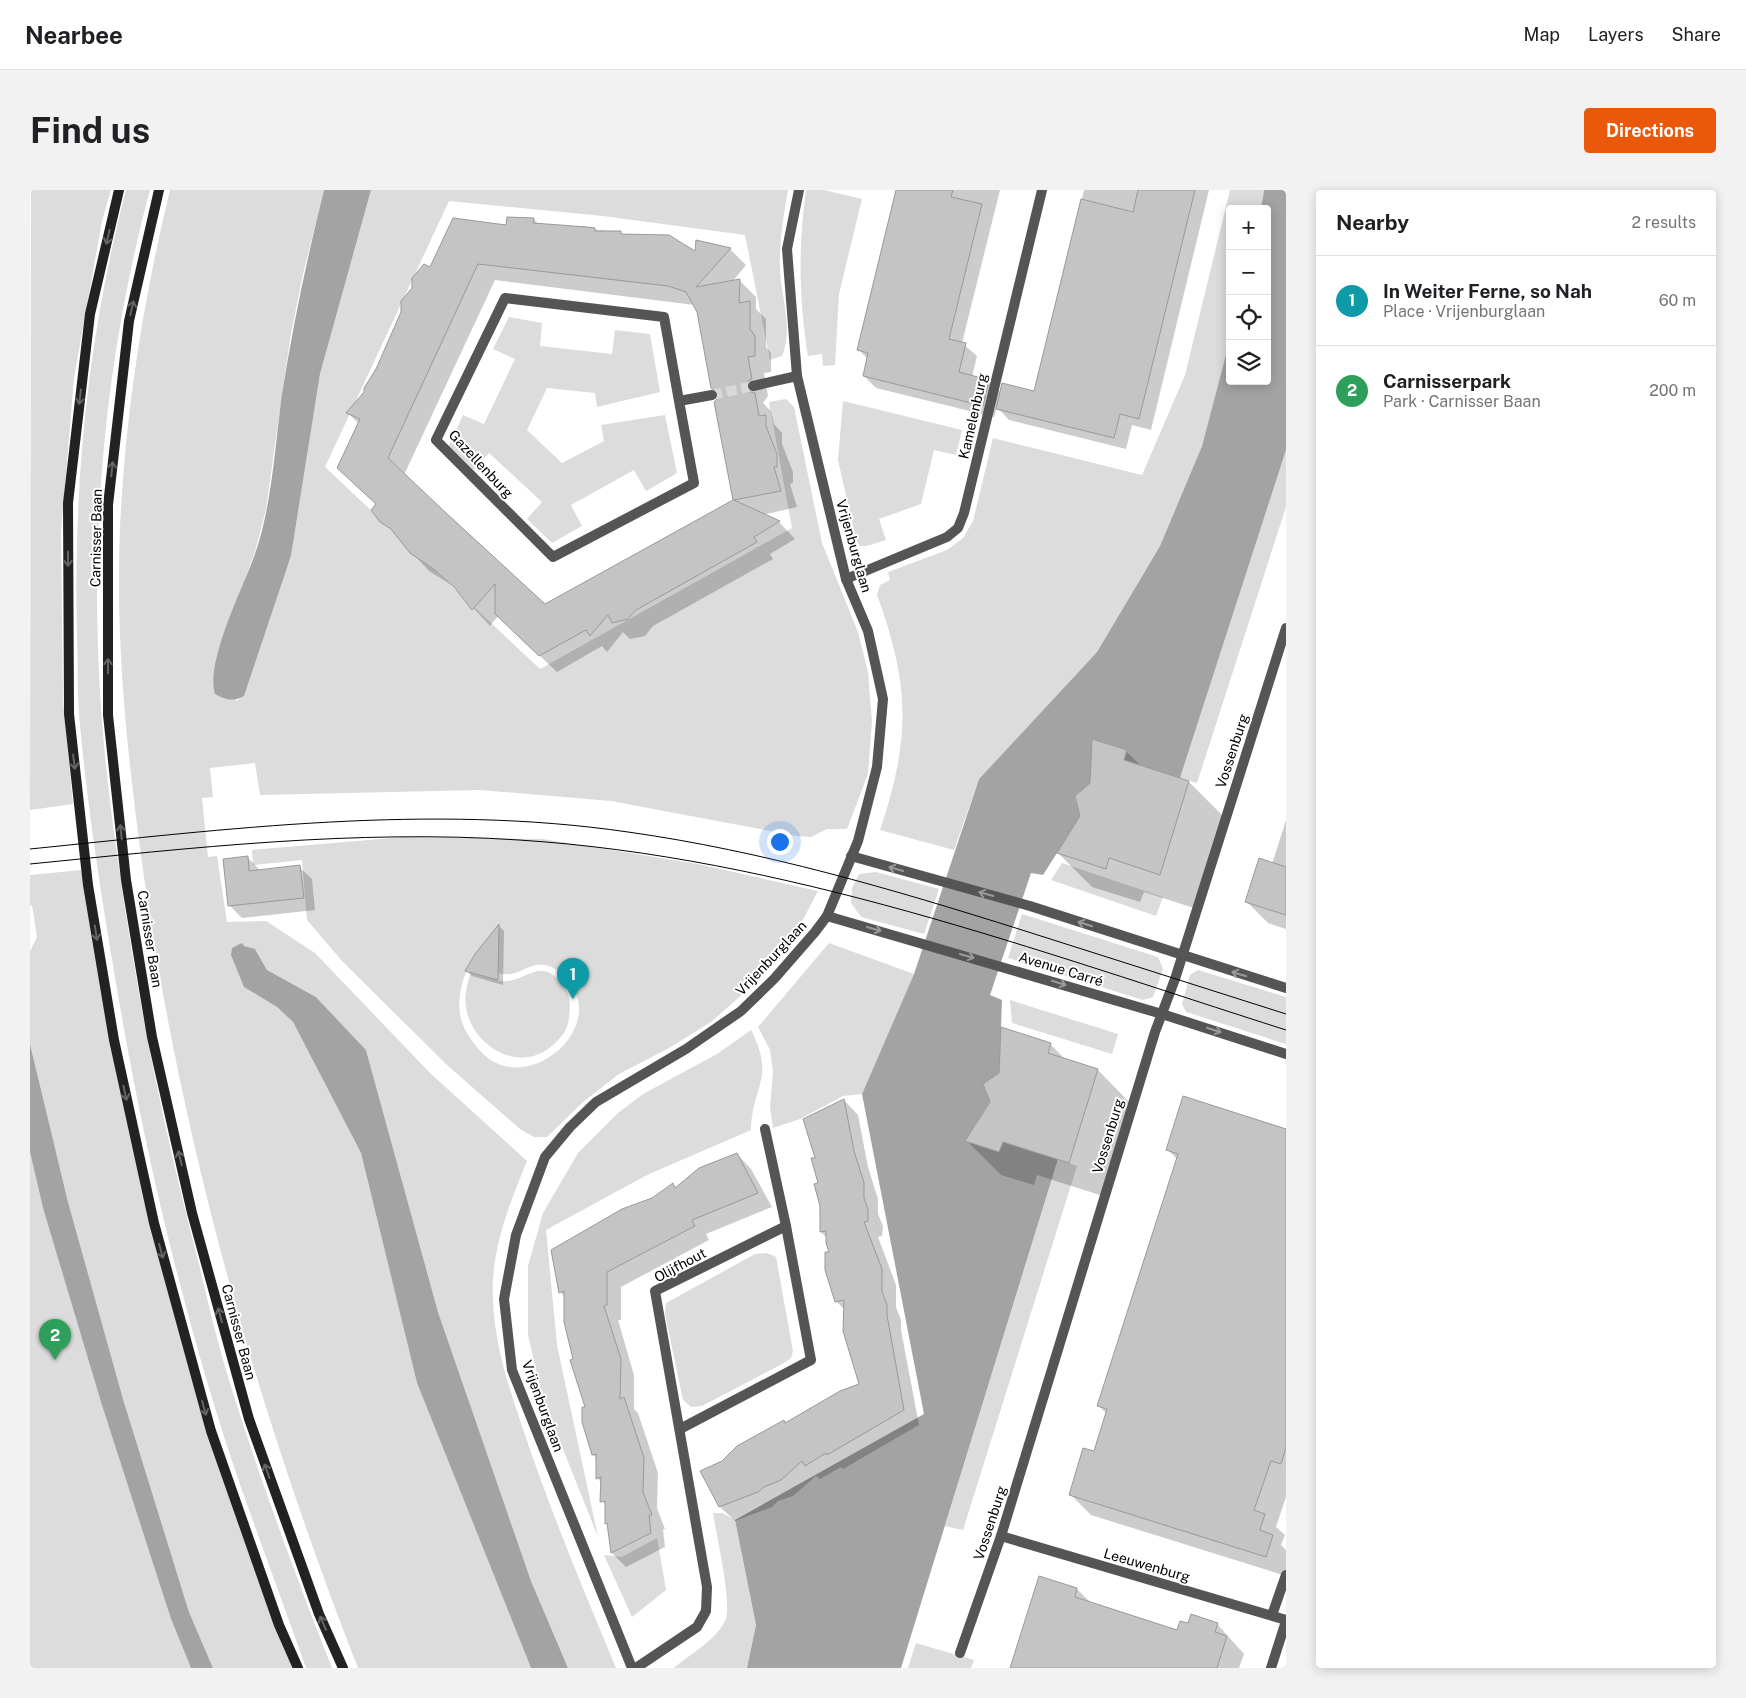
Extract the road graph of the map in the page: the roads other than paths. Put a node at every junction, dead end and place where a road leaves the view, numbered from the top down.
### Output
1 (119, 190) edge
2 (159, 190) edge
3 (799, 190) edge
4 (1042, 190) edge
5 (797, 376) junction
6 (754, 386) tunnel mouth
7 (712, 394) tunnel mouth
8 (679, 401) junction
9 (846, 579) junction
10 (1286, 628) edge
11 (851, 856) junction
12 (827, 916) junction
13 (1182, 956) junction
14 (1286, 988) edge
15 (1162, 1014) junction
16 (1286, 1054) edge
17 (766, 1129) dead end
18 (786, 1226) junction
19 (680, 1429) junction
20 (1001, 1536) junction
21 (1286, 1575) edge
22 (1272, 1615) junction
23 (1286, 1620) edge
24 (960, 1653) dead end
25 (298, 1668) edge
26 (343, 1668) edge
27 (632, 1668) edge
28 (636, 1668) edge
29 (1270, 1668) edge

1 -> 25 main road, Carnisser Baan
26 -> 2 main road, Carnisser Baan
3 - 5 street, Vrijenburglaan
4 - 9 street, Kamelenburg
5 - 6 street
5 - 9 street, Vrijenburglaan
7 - 8 street
8 - 8 street, Gazellenburg
9 - 11 street, Vrijenburglaan
10 - 13 street, Vossenburg
11 - 12 street, Vrijenburglaan
13 -> 11 street
12 -> 15 street, Avenue Carré
12 - 27 street, Vrijenburglaan
14 -> 13 street
13 - 15 street, Vossenburg
15 -> 16 street, Avenue Carré
15 - 20 street, Vossenburg
17 - 18 street
18 - 19 street
18 - 19 street, Olijfhout
19 - 28 street, Olijfhout
20 - 22 street, Leeuwenburg
20 - 24 street, Vossenburg
21 - 22 street
22 - 23 street, Leeuwenburg
23 - 29 street, Leeuwenburg

